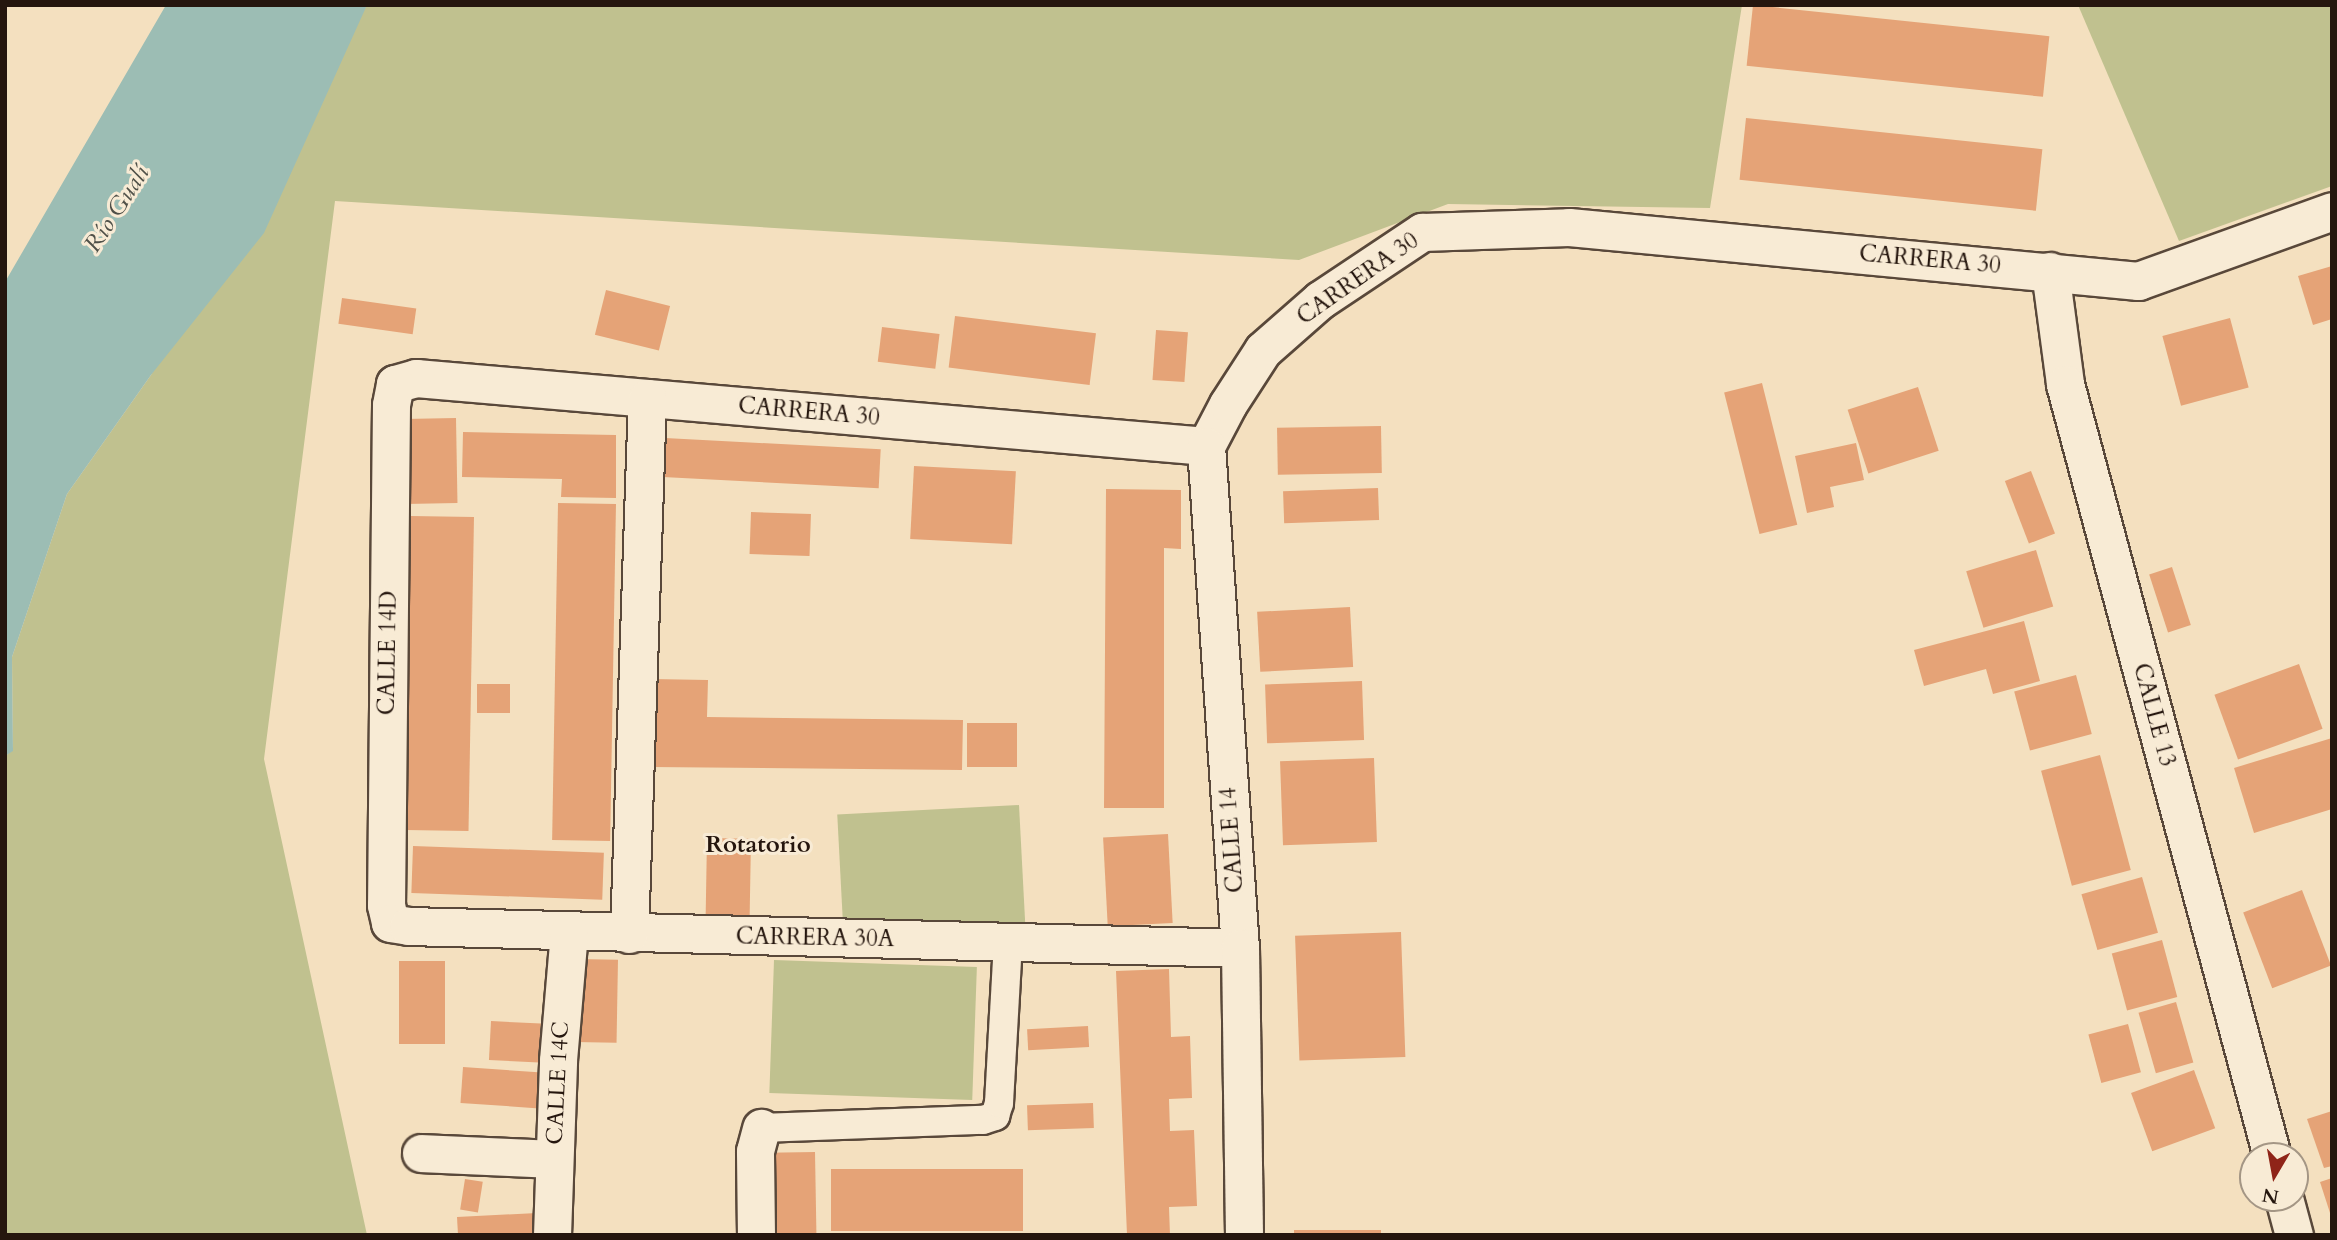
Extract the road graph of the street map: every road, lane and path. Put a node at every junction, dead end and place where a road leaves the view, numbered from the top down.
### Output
1 (2332, 211) edge
2 (2050, 271) junction
3 (395, 384) joint
4 (647, 398) junction
5 (1206, 446) junction
6 (390, 923) joint
7 (569, 932) junction
8 (629, 934) junction
9 (1008, 942) junction
10 (1240, 948) junction
11 (761, 1128) joint
12 (2268, 1142) edge
13 (421, 1153) dead end
14 (553, 1159) junction
15 (2288, 1212) edge
16 (552, 1235) edge
17 (756, 1235) edge
18 (1244, 1235) edge
19 (2294, 1235) edge

1 - 2 street, CARRERA 30
2 - 5 street, CARRERA 30
2 - 12 street, CALLE 13
3 - 4 street, CARRERA 30
3 - 6 street, CALLE 14D
4 - 5 street, CARRERA 30
4 - 8 street
5 - 10 street, CALLE 14
6 - 7 street, CARRERA 30A
7 - 8 street, CARRERA 30A
7 - 14 street, CALLE 14C
8 - 9 street, CARRERA 30A
9 - 10 street, CARRERA 30A
9 - 11 street
10 - 18 street, CALLE 14
11 - 17 street
13 - 14 street
14 - 16 street, CALLE 14C
15 - 19 street

